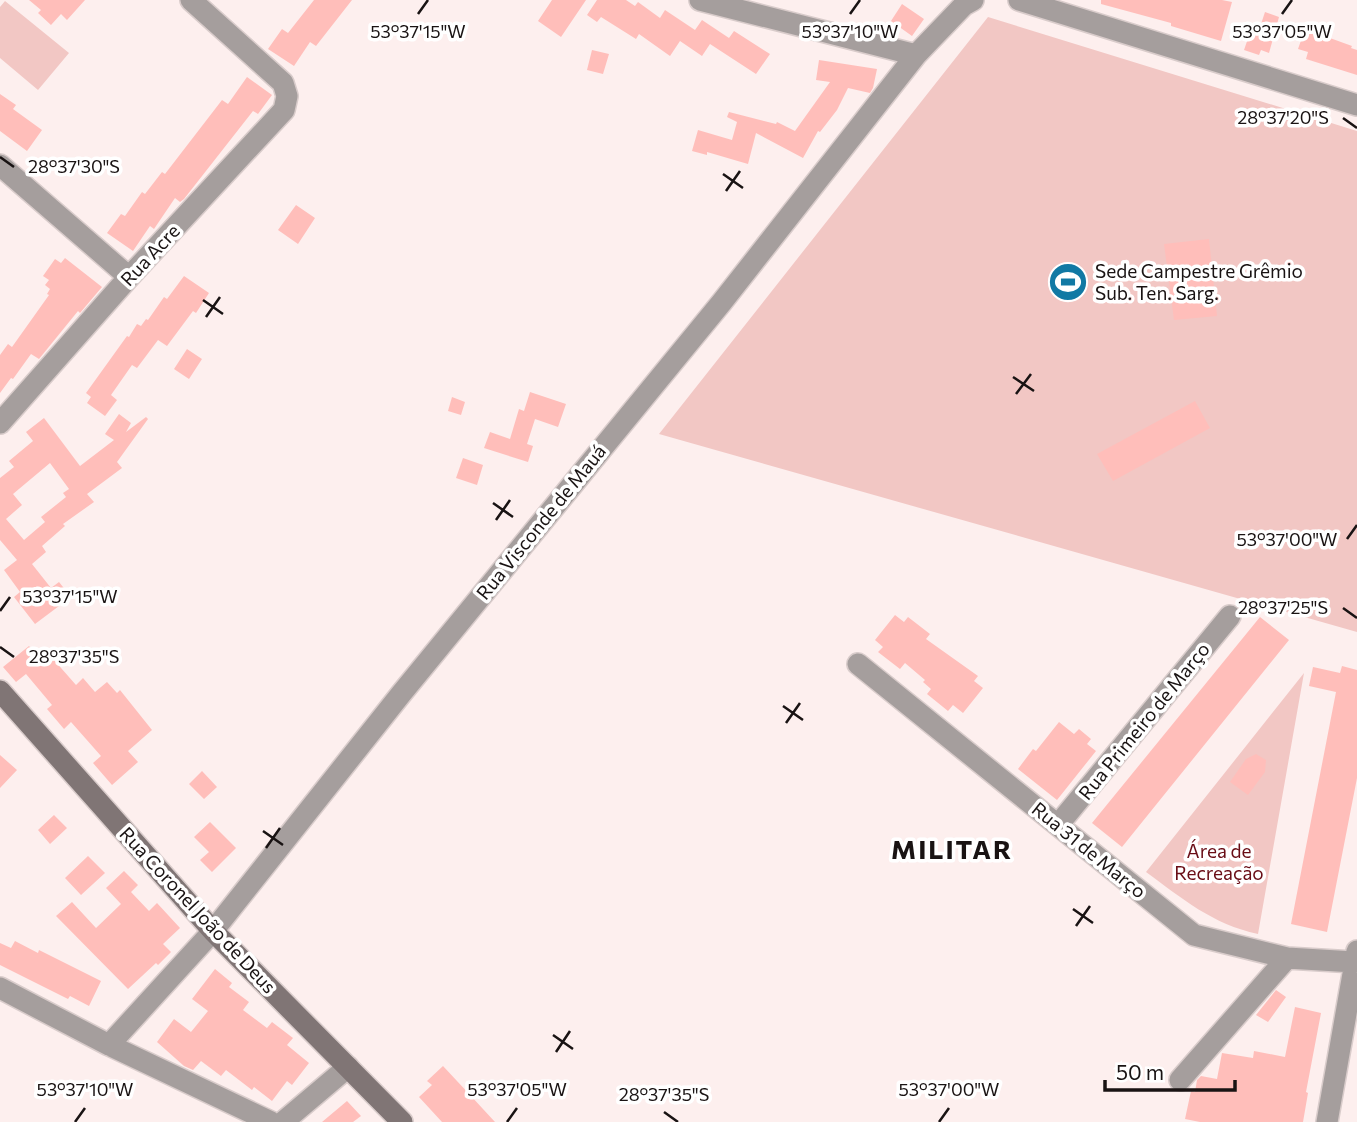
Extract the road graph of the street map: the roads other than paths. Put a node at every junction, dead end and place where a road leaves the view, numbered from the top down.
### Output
1 (191, 0) edge
2 (701, 0) edge
3 (973, 0) edge
4 (1019, 0) edge
5 (916, 55) junction
6 (1357, 105) edge
7 (0, 165) edge
8 (129, 277) junction
9 (0, 423) edge
10 (1230, 616) dead end
11 (858, 664) dead end
12 (0, 691) edge
13 (1058, 825) junction
14 (213, 931) junction
15 (1356, 955) edge
16 (1287, 958) junction
17 (0, 988) edge
18 (109, 1045) junction
19 (348, 1068) junction
20 (1180, 1080) dead end
21 (271, 1122) edge
22 (282, 1122) edge
23 (402, 1122) edge
24 (1327, 1122) edge

1 - 8 street, Rua Acre
2 - 5 street
3 - 5 street, Rua Visconde de Mauá
4 - 6 street
5 - 14 street, Rua Visconde de Mauá
7 - 8 street
8 - 9 street, Rua Acre
10 - 13 street, Rua Primeiro de Março
11 - 13 street, Rua 31 de Março
12 - 14 street, Rua Coronel João de Deus
13 - 16 street, Rua 31 de Março
14 - 18 street, Rua Visconde de Mauá
14 - 19 street, Rua Coronel João de Deus
15 - 16 street, Rua 31 de Março
15 - 24 street
16 - 20 street
17 - 18 street
18 - 21 street
19 - 22 street
19 - 23 street, Rua Coronel João de Deus

